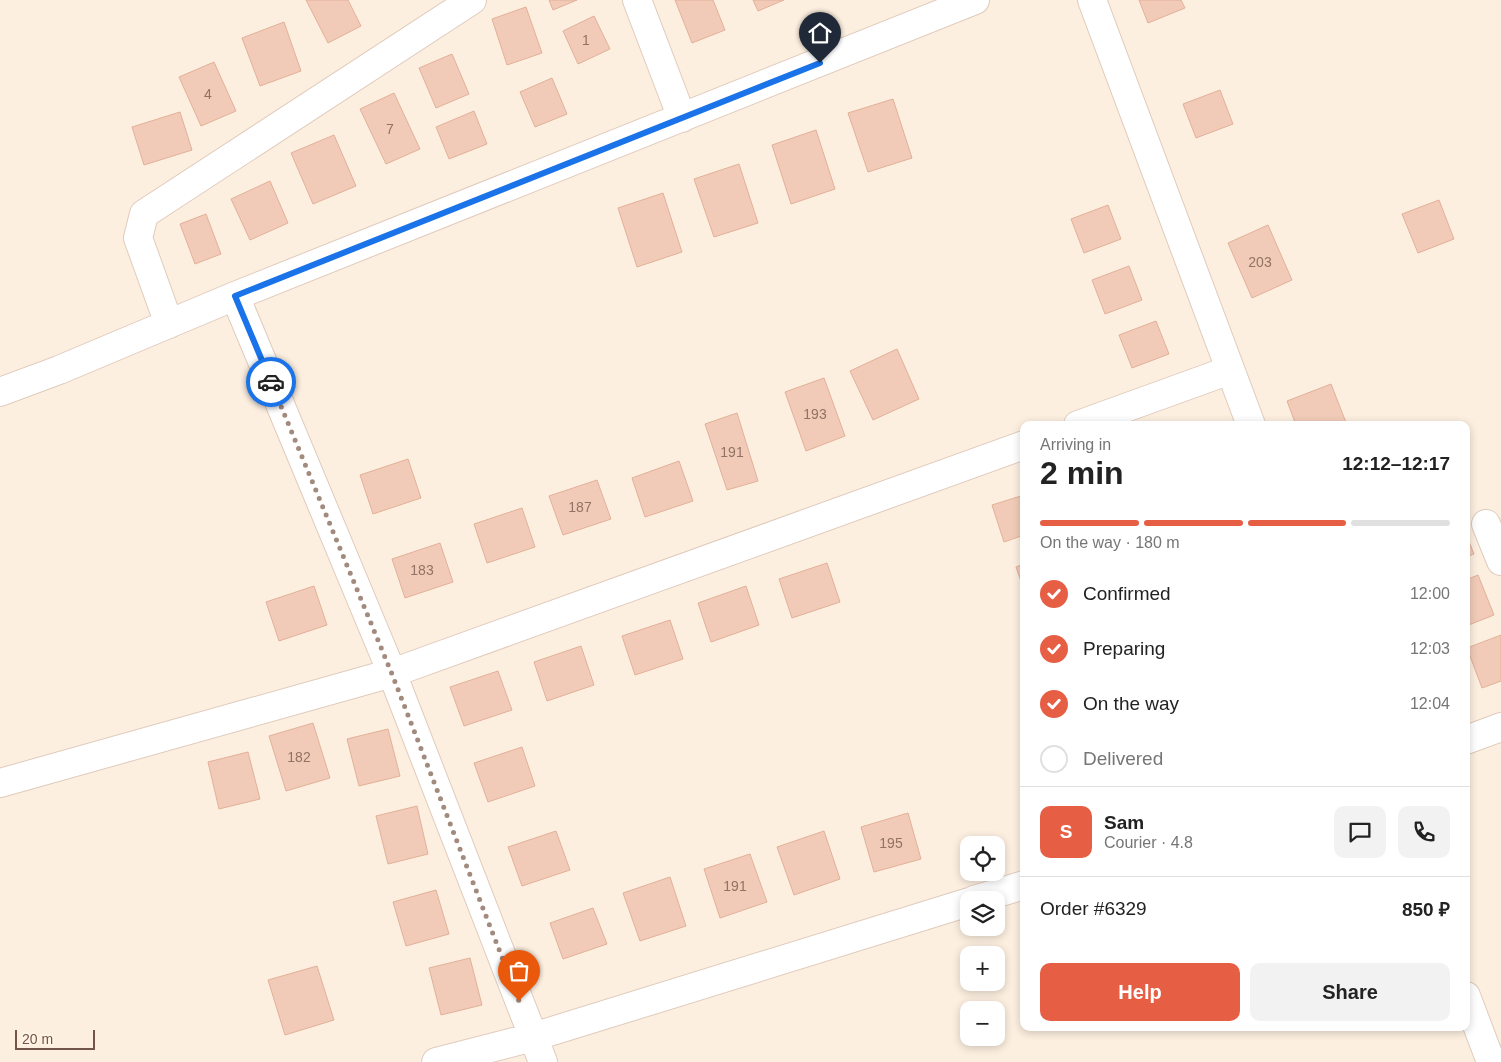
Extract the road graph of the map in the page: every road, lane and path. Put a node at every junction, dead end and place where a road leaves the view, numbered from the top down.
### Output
1 (472, 0) edge
2 (637, 0) edge
3 (975, 0) edge
4 (1092, 0) edge
5 (682, 118) junction
6 (235, 296) junction
7 (169, 324) junction
8 (1230, 370) junction
9 (0, 392) edge
10 (1089, 421) edge
11 (1249, 421) edge
12 (1020, 445) edge
13 (1486, 524) dead end
14 (1501, 561) edge
15 (392, 674) junction
16 (1501, 727) edge
17 (1470, 739) edge
18 (0, 783) edge
19 (1020, 885) edge
20 (1002, 891) edge
21 (960, 905) edge
22 (1470, 1007) edge
23 (538, 1050) edge
24 (436, 1062) edge
25 (1491, 1062) edge

1 - 7 street
2 - 5 street
3 - 5 street
4 - 8 street
5 - 6 street
6 - 7 street
6 - 15 street
7 - 9 street
8 - 10 street
8 - 11 street
12 - 15 street
13 - 14 street
15 - 18 street
15 - 23 street
16 - 17 street
19 - 20 street
21 - 23 street
22 - 25 street
23 - 24 street

